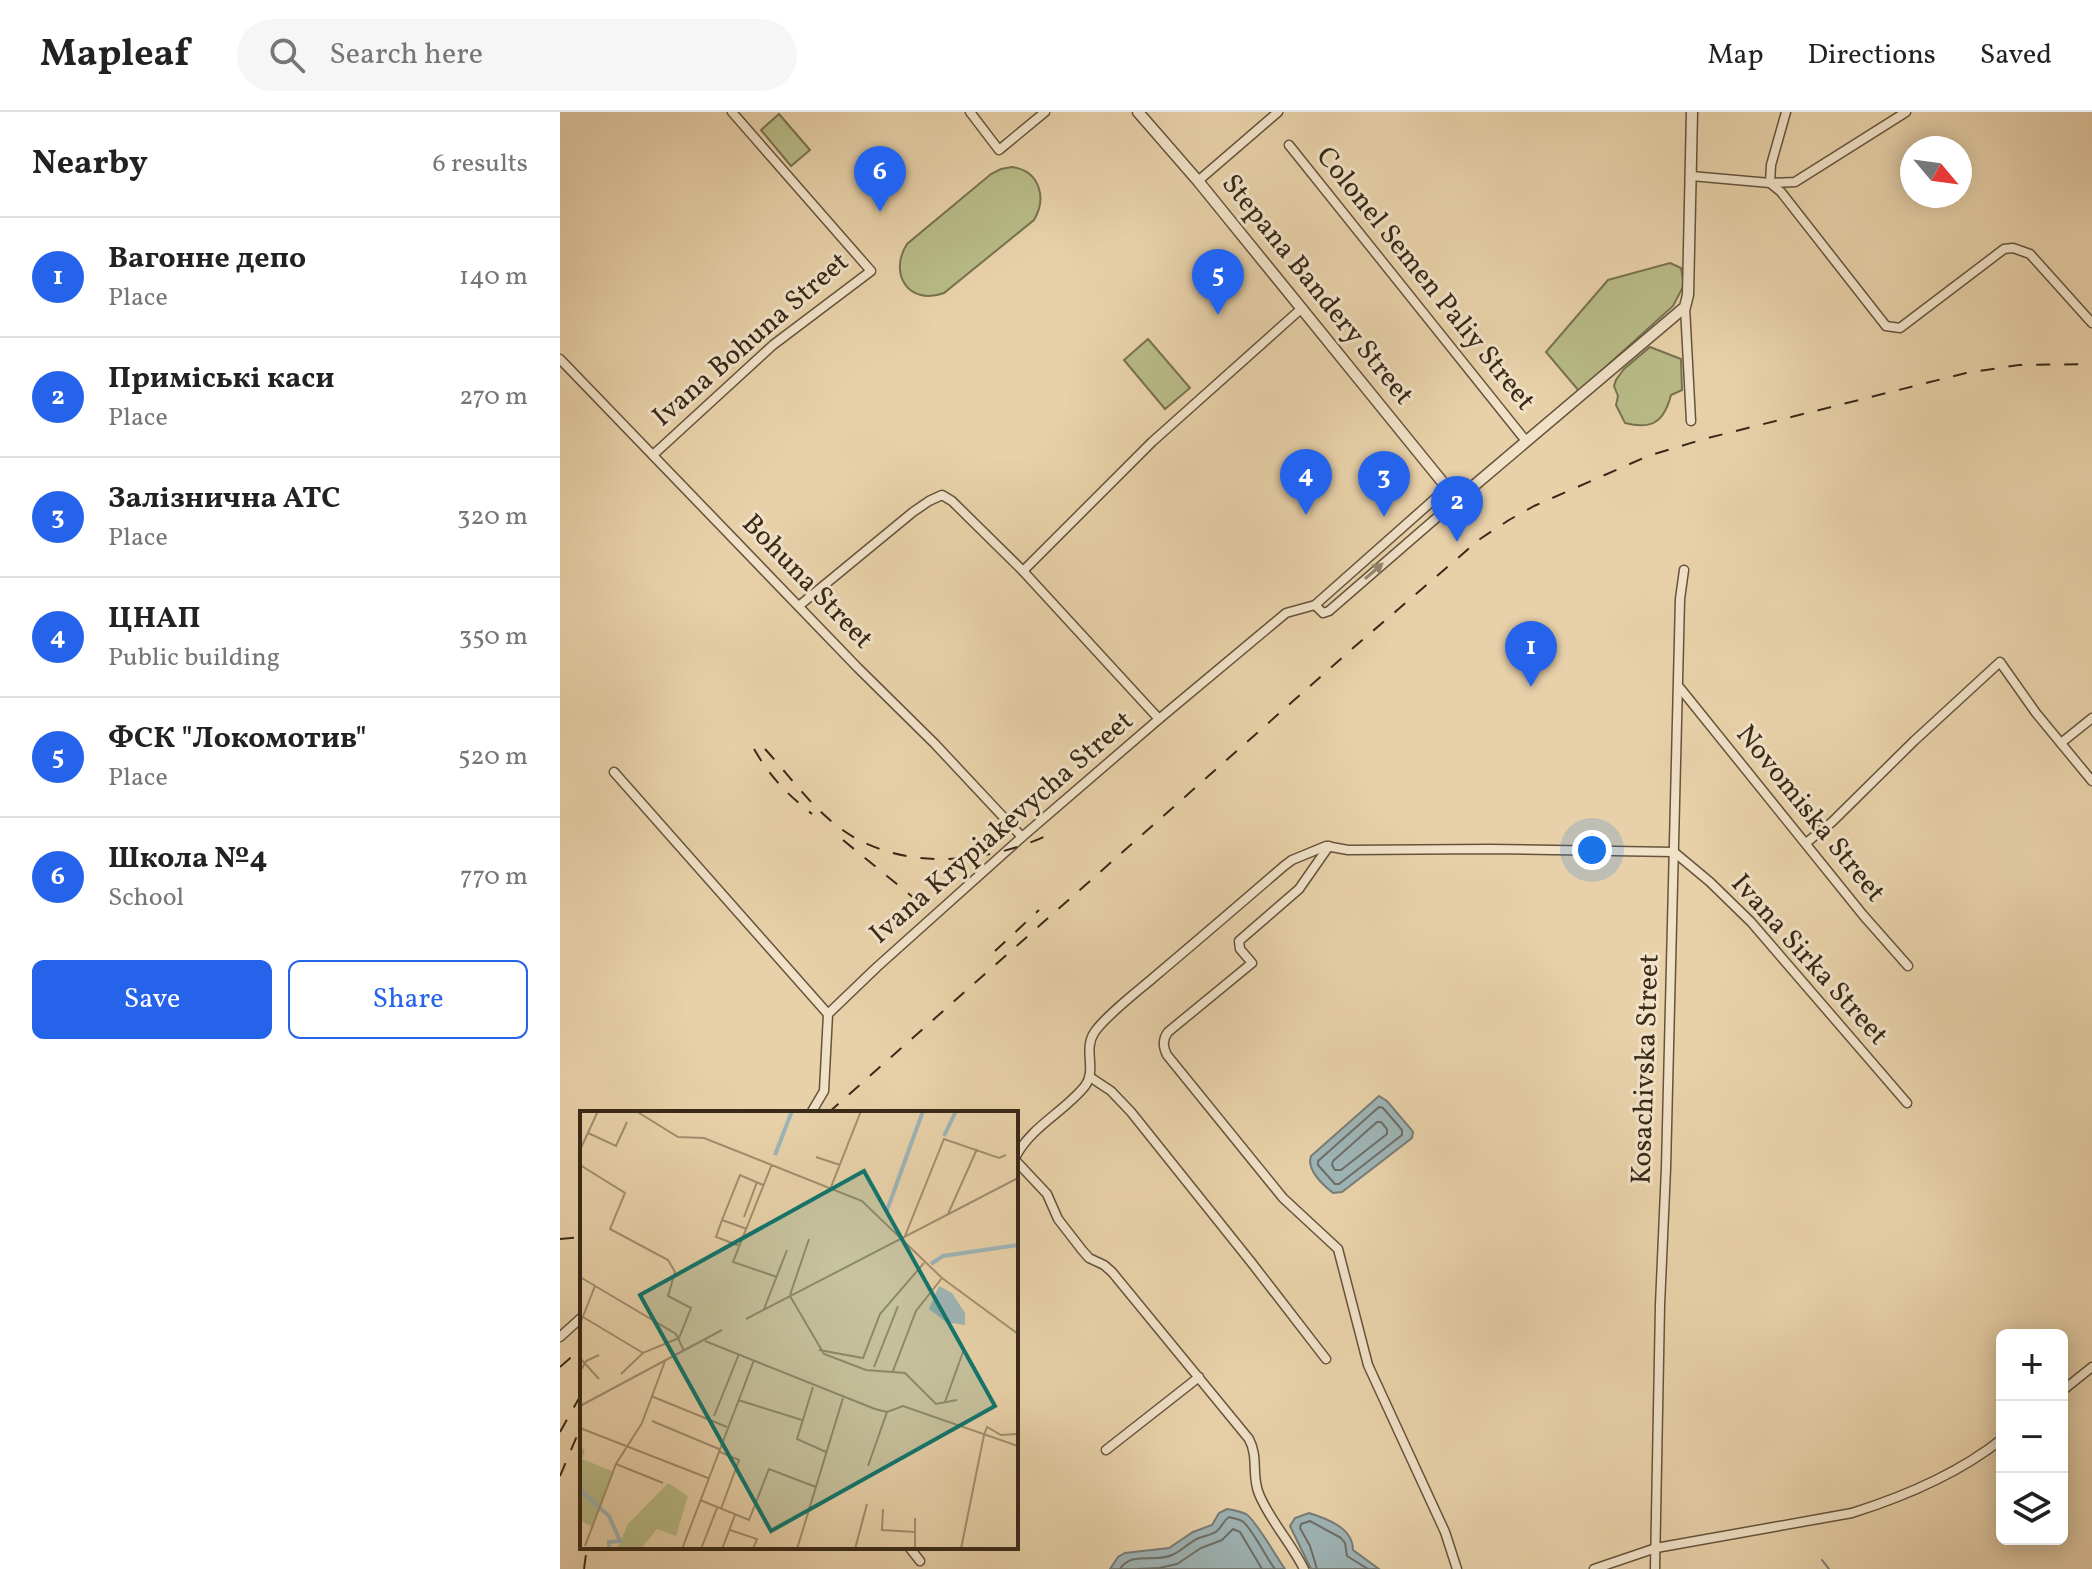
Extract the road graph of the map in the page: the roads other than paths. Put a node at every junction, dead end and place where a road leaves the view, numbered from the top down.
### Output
1 (732, 112) edge
2 (970, 112) edge
3 (1045, 112) edge
4 (1138, 112) edge
5 (1278, 112) edge
6 (1692, 112) edge
7 (1786, 112) edge
8 (1906, 112) edge
9 (1289, 145) dead end
10 (1691, 176) junction
11 (1198, 181) junction
12 (1770, 183) junction
13 (1685, 307) junction
14 (1302, 308) junction
15 (2092, 323) edge
16 (560, 359) edge
17 (1691, 421) dead end
18 (1526, 441) junction
19 (653, 455) junction
20 (1447, 488) junction
21 (1457, 500) junction
22 (1684, 570) dead end
23 (1023, 571) junction
24 (800, 605) junction
25 (1315, 605) junction
26 (1679, 688) junction
27 (2092, 718) edge
28 (1159, 719) junction
29 (2061, 743) junction
30 (614, 772) dead end
31 (2092, 781) edge
32 (1022, 837) junction
33 (1806, 843) junction
34 (1329, 846) junction
35 (1674, 852) junction
36 (1908, 966) dead end
37 (828, 1014) junction
38 (1090, 1077) junction
39 (1907, 1103) dead end
40 (812, 1111) edge
41 (1018, 1155) edge
42 (1018, 1160) edge
43 (580, 1319) edge
44 (560, 1337) edge
45 (1326, 1359) dead end
46 (2092, 1367) edge
47 (1199, 1377) junction
48 (2068, 1386) edge
49 (1996, 1444) edge
50 (1106, 1450) dead end
51 (1656, 1548) junction
52 (911, 1549) edge
53 (920, 1561) dead end
54 (1304, 1569) edge
55 (1457, 1569) edge
56 (1594, 1569) edge
57 (1655, 1569) edge

1 - 19 street, Ivana Bohuna Street
2 - 3 street
4 - 11 street, Stepana Bandery Street
5 - 11 street
6 - 10 street
7 - 12 street
8 - 12 street
9 - 18 street, Colonel Semen Paliy Street
10 - 12 street
10 - 13 street
11 - 14 street, Stepana Bandery Street
12 - 15 street
13 - 17 street
13 - 18 street
14 - 20 street, Stepana Bandery Street
14 - 23 street
16 - 19 street, Bohuna Street
18 - 21 street
19 - 24 street, Bohuna Street
20 - 21 street, Stepana Bandery Street
20 - 25 street
25 -> 21 street
22 - 26 street, Kosachivska Street
23 - 24 street
23 - 28 street
24 - 32 street, Bohuna Street
25 - 28 street, Ivana Krypiakevycha Street
26 - 33 street, Novomiska Street
26 - 35 street, Kosachivska Street
27 - 29 street
28 - 32 street, Ivana Krypiakevycha Street
29 - 31 street
29 - 33 street
30 - 37 street
32 - 37 street, Ivana Krypiakevycha Street
33 - 36 street, Novomiska Street
34 - 35 street
34 - 38 street
34 - 55 street
35 - 39 street, Ivana Sirka Street
35 - 51 street, Kosachivska Street
37 - 40 street
38 - 41 street
38 - 45 street
42 - 47 street
43 - 44 street
46 - 48 street
47 - 50 street
47 - 54 street
49 - 51 street
51 - 56 street
51 - 57 street, Kosachivska Street
52 - 53 street

